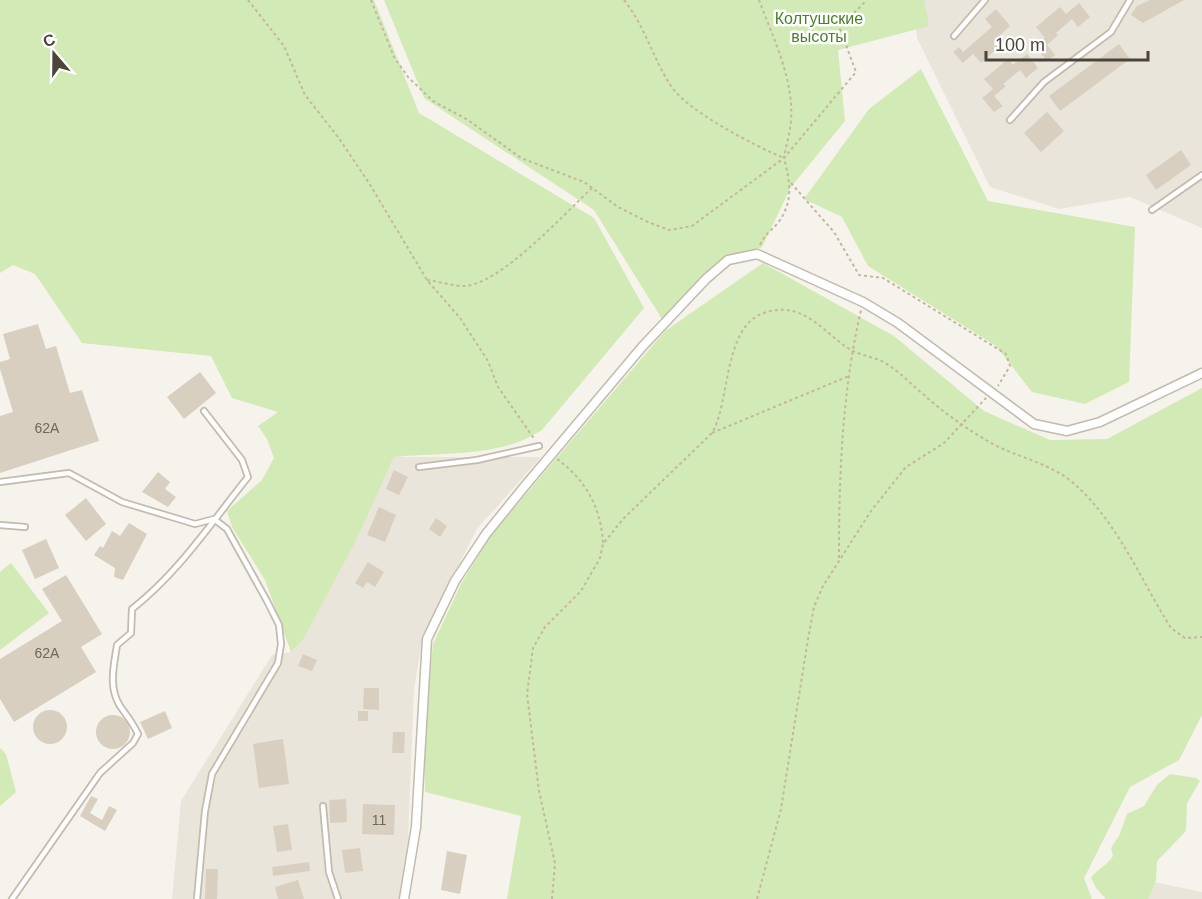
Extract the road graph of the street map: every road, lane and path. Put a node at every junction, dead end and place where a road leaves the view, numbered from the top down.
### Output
1 (248, 0) edge
2 (371, 0) edge
3 (624, 0) edge
4 (759, 0) edge
5 (866, 0) edge
6 (985, 0) edge
7 (1130, 0) edge
8 (954, 36) dead end
9 (1010, 120) dead end
10 (784, 158) junction
11 (1202, 174) edge
12 (791, 183) junction
13 (592, 188) junction
14 (1152, 210) dead end
15 (757, 254) junction
16 (427, 280) junction
17 (862, 302) junction
18 (852, 350) junction
19 (1202, 373) edge
20 (849, 376) junction
21 (991, 394) junction
22 (204, 411) dead end
23 (962, 424) junction
24 (712, 433) junction
25 (539, 446) joint
26 (552, 456) junction
27 (418, 466) dead end
28 (0, 482) edge
29 (214, 519) junction
30 (0, 525) edge
31 (25, 527) dead end
32 (603, 544) junction
33 (839, 558) junction
34 (1202, 637) edge
35 (323, 806) dead end
36 (12, 899) edge
37 (197, 899) edge
38 (338, 899) edge
39 (404, 899) edge
40 (552, 899) edge
41 (757, 899) edge

1 - 16 path
2 - 13 path
3 - 10 path
4 - 10 path
5 - 10 path
6 - 8 lane
7 - 9 lane
10 - 12 path
10 - 13 path
11 - 14 lane
12 - 15 path
12 - 21 path
13 - 16 path
15 - 17 street
15 - 26 street
16 - 25 path
17 - 18 path
17 - 21 street
18 - 20 path
18 - 23 path
18 - 24 path
19 - 21 street
20 - 24 path
20 - 33 path
21 - 23 path
22 - 29 lane
23 - 33 path
23 - 34 path
24 - 32 path
25 - 27 lane
26 - 32 path
26 - 39 street
28 - 29 lane
29 - 36 lane
29 - 37 lane
30 - 31 lane
32 - 40 path
33 - 41 path
35 - 38 lane

